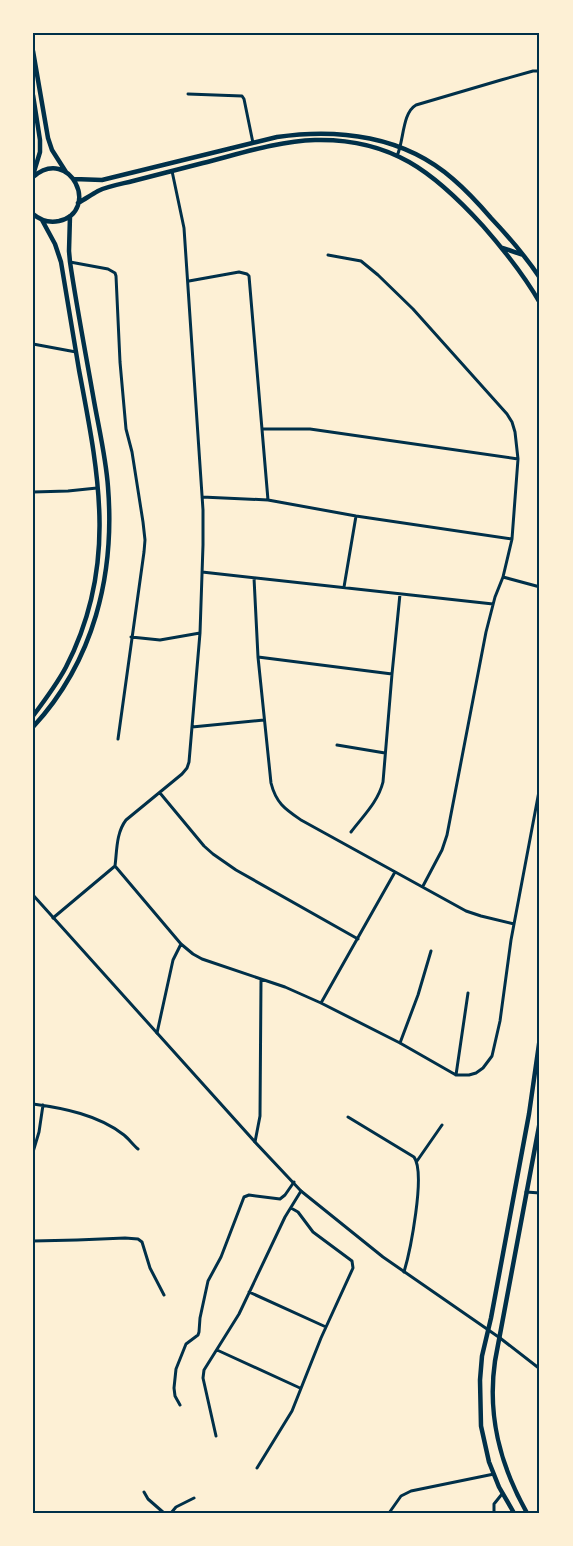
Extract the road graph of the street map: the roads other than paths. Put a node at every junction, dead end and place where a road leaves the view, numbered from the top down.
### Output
1 (33, 51) edge
2 (540, 70) edge
3 (188, 94) dead end
4 (33, 95) edge
5 (253, 143) junction
6 (401, 148) junction
7 (397, 156) junction
8 (430, 162) junction
9 (172, 171) junction
10 (423, 171) junction
11 (66, 172) junction
12 (33, 176) edge
13 (74, 179) junction
14 (78, 203) junction
15 (33, 214) edge
16 (70, 216) junction
17 (42, 220) junction
18 (501, 247) junction
19 (328, 255) dead end
20 (523, 255) junction
21 (70, 262) junction
22 (540, 278) edge
23 (189, 281) junction
24 (540, 303) edge
25 (33, 344) edge
26 (76, 352) junction
27 (262, 429) junction
28 (518, 459) junction
29 (99, 488) junction
30 (33, 492) edge
31 (202, 497) junction
32 (268, 500) junction
33 (356, 516) junction
34 (512, 539) junction
35 (202, 572) junction
36 (503, 577) junction
37 (254, 578) junction
38 (540, 587) edge
39 (344, 588) junction
40 (400, 594) junction
41 (493, 604) junction
42 (200, 633) junction
43 (131, 637) junction
44 (258, 657) junction
45 (392, 674) junction
46 (33, 716) edge
47 (264, 720) junction
48 (33, 727) edge
49 (192, 727) junction
50 (118, 739) dead end
51 (338, 745) dead end
52 (385, 753) junction
53 (540, 786) edge
54 (160, 793) junction
55 (351, 832) dead end
56 (115, 866) junction
57 (395, 872) junction
58 (423, 886) junction
59 (33, 895) edge
60 (54, 918) junction
61 (514, 924) junction
62 (358, 939) junction
63 (181, 944) junction
64 (431, 951) dead end
65 (261, 979) junction
66 (468, 993) dead end
67 (321, 1002) junction
68 (157, 1033) junction
69 (540, 1037) edge
70 (400, 1043) junction
71 (456, 1074) junction
72 (33, 1104) edge
73 (43, 1105) junction
74 (348, 1117) dead end
75 (540, 1121) edge
76 (442, 1125) dead end
77 (255, 1143) junction
78 (138, 1149) dead end
79 (33, 1152) edge
80 (417, 1161) junction
81 (294, 1182) junction
82 (301, 1191) junction
83 (526, 1192) junction
84 (540, 1193) edge
85 (291, 1208) junction
86 (33, 1241) edge
87 (404, 1272) junction
88 (249, 1292) junction
89 (164, 1295) dead end
90 (326, 1327) junction
91 (488, 1330) junction
92 (500, 1338) junction
93 (217, 1350) junction
94 (540, 1369) edge
95 (301, 1388) junction
96 (180, 1405) dead end
97 (216, 1436) dead end
98 (257, 1468) dead end
99 (494, 1474) junction
100 (144, 1492) dead end
101 (502, 1494) junction
102 (194, 1498) dead end
103 (164, 1513) edge
104 (171, 1513) edge
105 (389, 1513) edge
106 (494, 1513) edge
107 (514, 1513) edge
108 (527, 1513) edge

1 - 11 highway
2 - 6 street
3 - 5 street
4 - 12 highway
5 - 6 highway
5 - 13 highway
6 - 7 street
6 - 8 highway
7 - 9 highway
7 - 10 highway
8 - 10 highway
8 - 20 highway
9 - 14 highway
9 - 23 street
10 - 18 highway
11 - 12 highway
11 - 13 highway
13 - 14 highway
14 - 16 highway
15 - 17 highway
16 - 17 highway
16 - 21 highway
17 - 26 highway
18 - 20 highway
18 - 24 highway
19 - 28 street
20 - 22 highway
21 - 43 street
21 - 48 highway
23 - 27 street
23 - 31 street
25 - 26 street
26 - 29 highway
27 - 28 street
27 - 32 street
28 - 34 street
29 - 30 street
29 - 46 highway
31 - 32 street
31 - 35 street
32 - 33 street
33 - 34 street
33 - 39 street
34 - 36 street
35 - 37 street
35 - 42 street
36 - 38 street
36 - 41 street
37 - 39 street
37 - 44 street
39 - 40 street
40 - 41 street
40 - 45 street
41 - 58 street
42 - 43 street
42 - 49 street
43 - 50 street
44 - 45 street
44 - 47 street
45 - 52 street
47 - 49 street
47 - 57 street
49 - 54 street
51 - 52 street
52 - 55 street
53 - 61 street
54 - 56 street
54 - 62 street
56 - 60 street
56 - 63 street
57 - 58 street
57 - 62 street
58 - 61 street
59 - 60 street
60 - 68 street
61 - 71 street
62 - 67 street
63 - 65 street
63 - 68 street
64 - 70 street
65 - 67 street
65 - 77 street
66 - 71 street
67 - 70 street
68 - 77 street
69 - 91 highway
70 - 71 street
72 - 73 street
73 - 78 street
73 - 79 street
74 - 80 street
75 - 83 highway
76 - 80 street
77 - 81 street
80 - 87 street
81 - 82 street
81 - 96 street
82 - 85 street
82 - 87 street
83 - 84 street
83 - 92 highway
85 - 88 street
85 - 90 street
86 - 89 street
87 - 91 street
88 - 90 street
88 - 93 street
90 - 95 street
91 - 92 street
91 - 99 highway
92 - 94 street
92 - 108 highway
93 - 95 street
93 - 97 street
95 - 98 street
99 - 101 highway
99 - 105 street
100 - 103 street
101 - 106 street
101 - 107 highway
102 - 104 street

